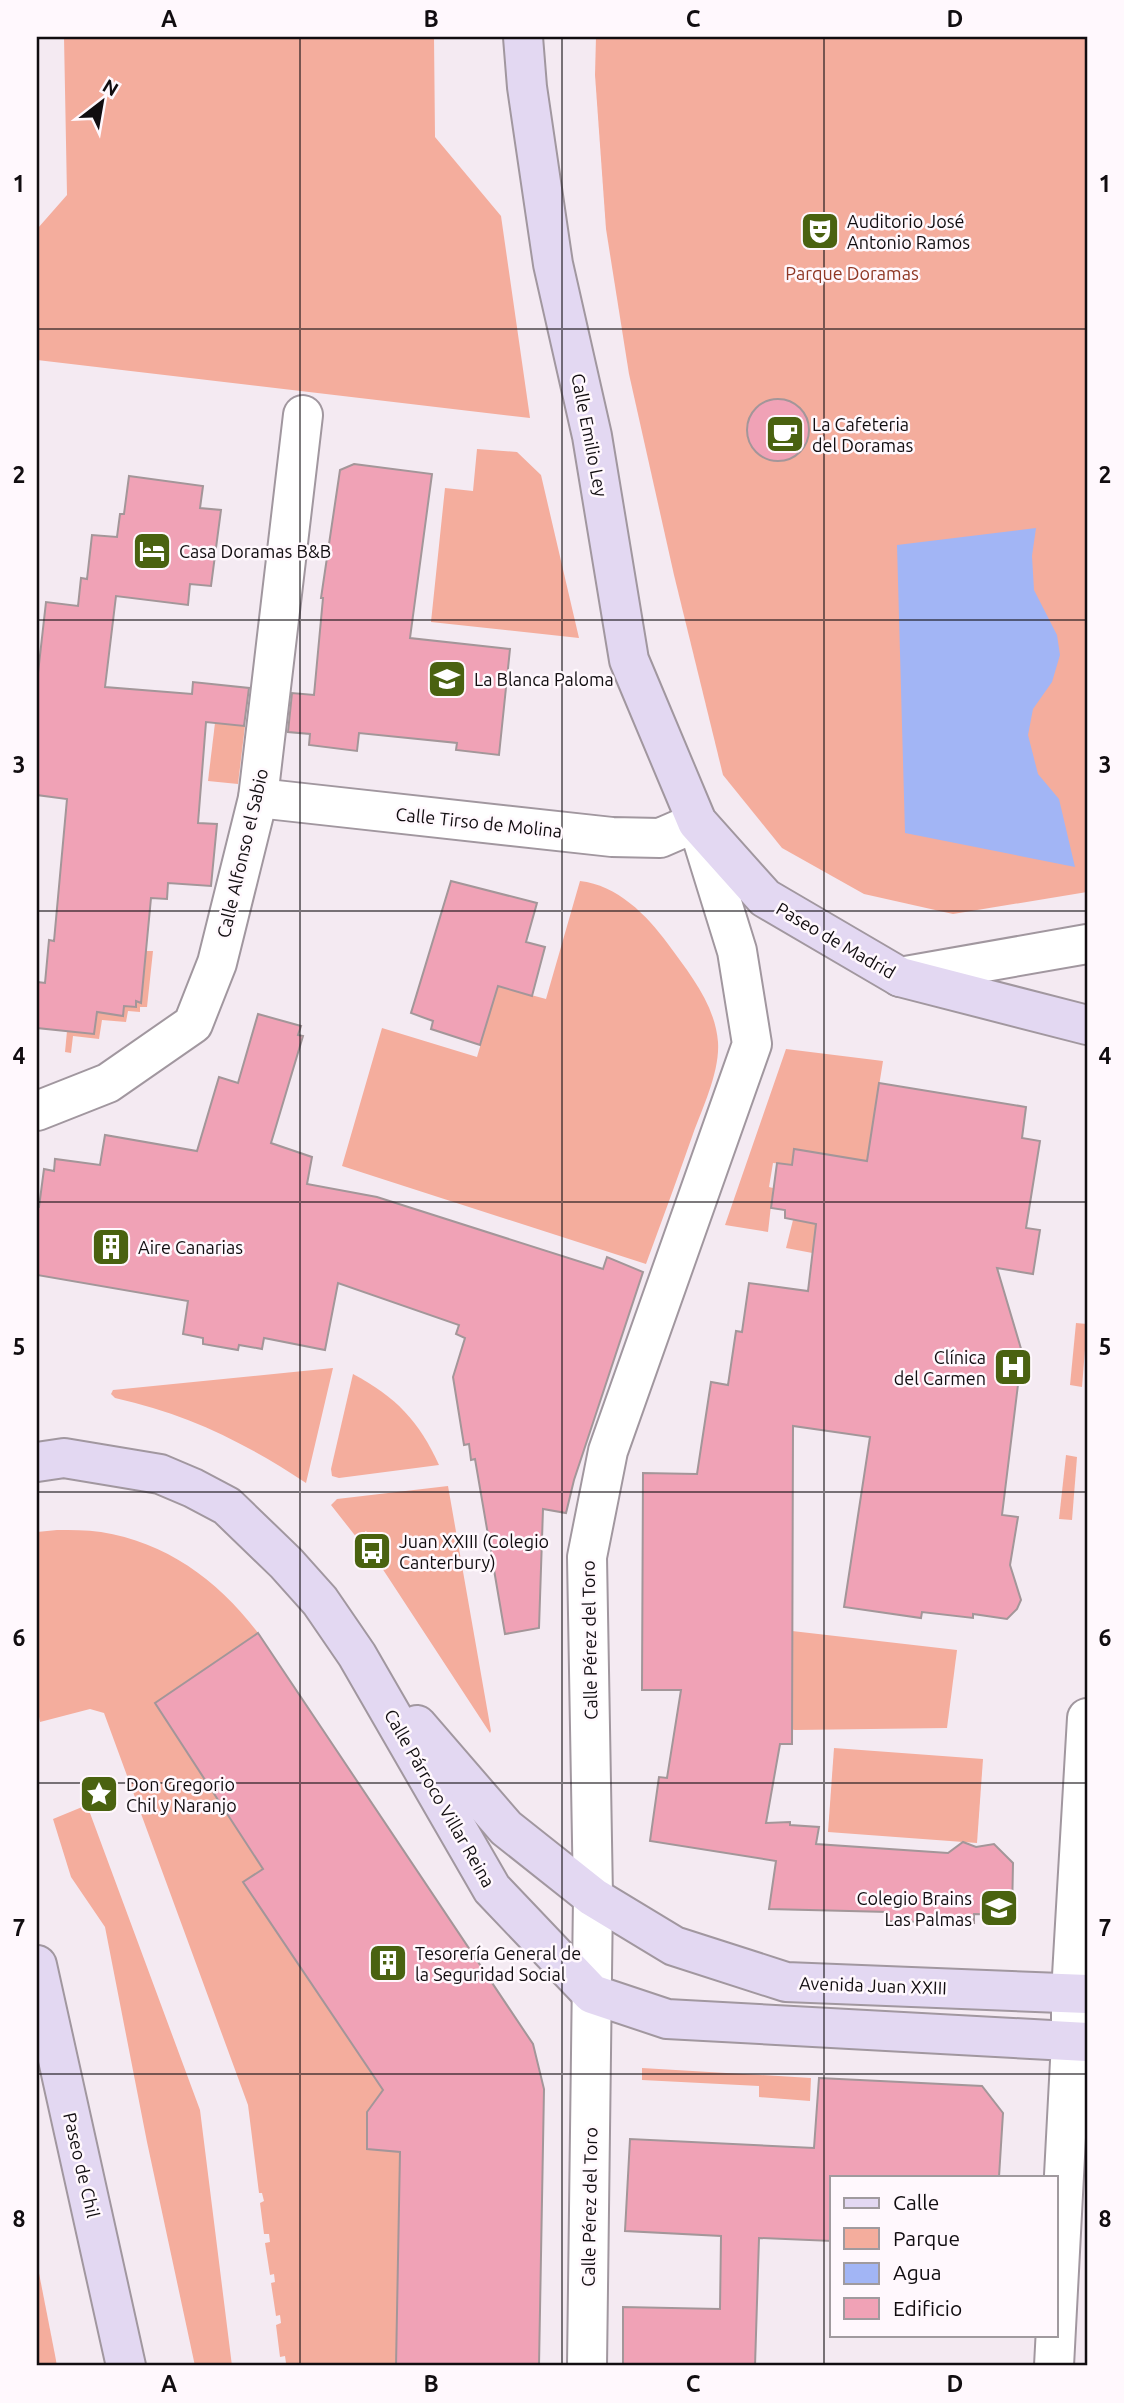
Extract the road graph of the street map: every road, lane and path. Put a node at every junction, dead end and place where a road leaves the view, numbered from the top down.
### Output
1 (523, 37) edge
2 (303, 415) dead end
3 (258, 798) junction
4 (697, 822) junction
5 (1087, 944) edge
6 (900, 977) junction
7 (1087, 1025) edge
8 (37, 1111) edge
9 (37, 1462) edge
10 (357, 1655) junction
11 (1087, 1718) edge
12 (593, 1897) junction
13 (37, 1965) edge
14 (592, 1994) junction
15 (1079, 1994) edge
16 (1079, 2042) edge
17 (1058, 2314) edge
18 (1056, 2336) edge
19 (126, 2366) edge
20 (587, 2366) edge
21 (1054, 2366) edge

1 - 4 street, Calle Emilio Ley
2 - 3 street, Calle Alfonso el Sabio
3 - 4 street, Calle Tirso de Molina
3 - 8 street, Calle Alfonso el Sabio
4 - 6 street, Paseo de Madrid
4 - 12 street, Calle Pérez del Toro
5 - 6 street
6 - 7 street, Paseo de Madrid
9 - 10 street, Calle Párroco Villar Reina
10 - 12 street, Calle Párroco Villar Reina
10 - 14 street, Calle Párroco Villar Reina
11 - 15 street
12 - 14 street, Calle Pérez del Toro
12 - 15 street, Avenida Juan XXIII
13 - 19 street, Paseo de Chil
14 - 16 street
14 - 20 street, Calle Pérez del Toro
15 - 16 street
16 - 17 street
18 - 21 street

